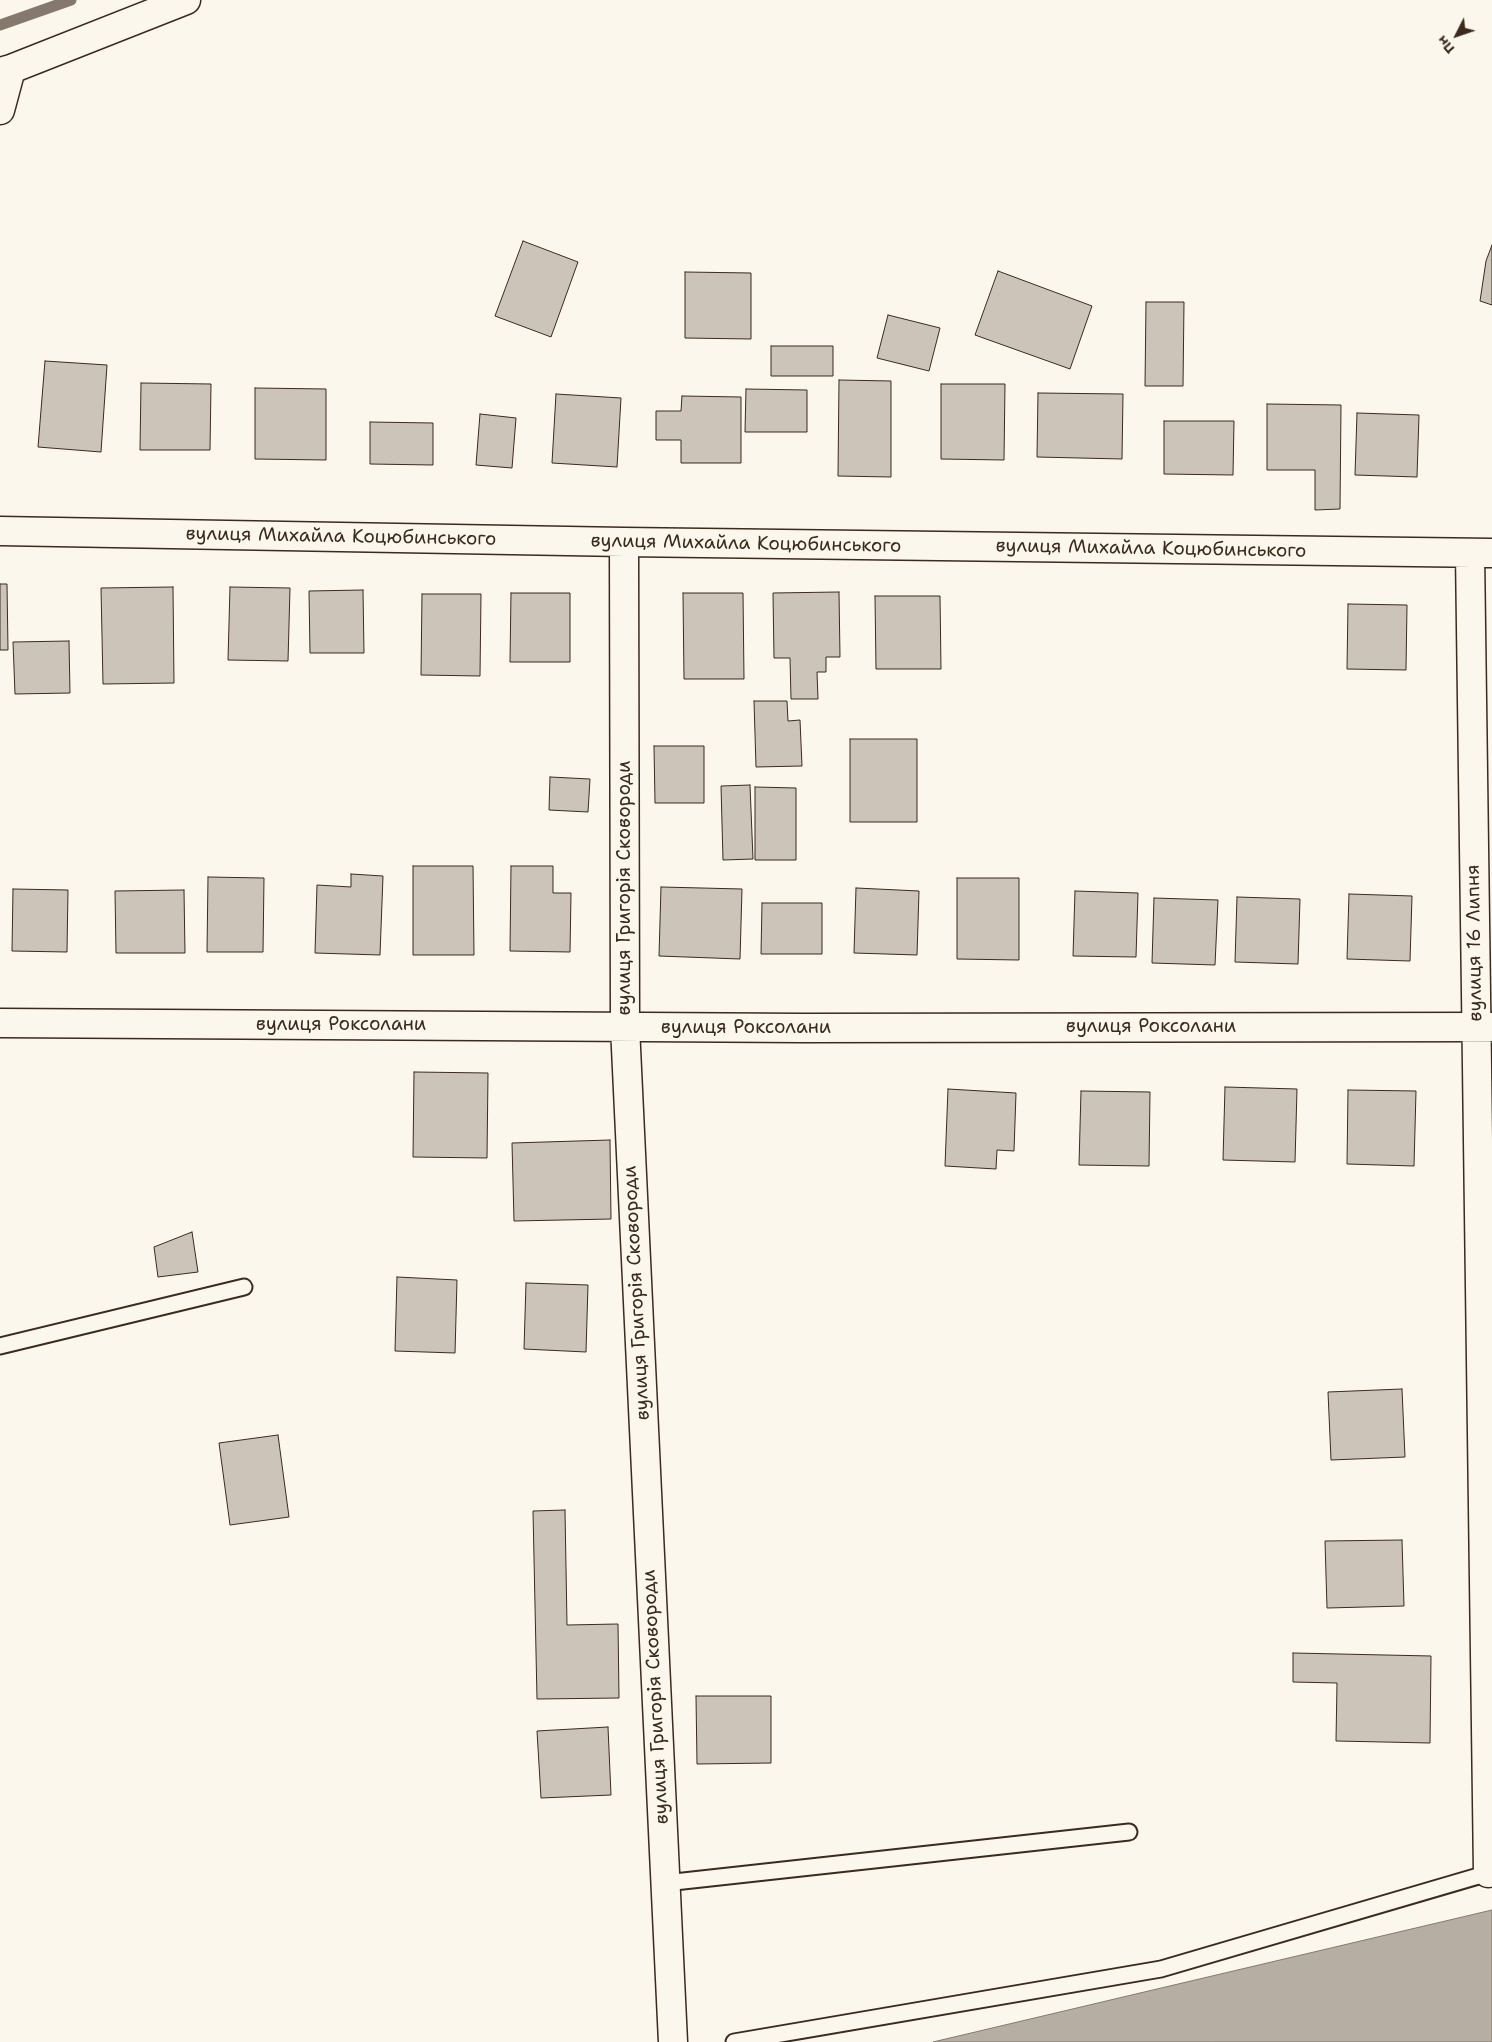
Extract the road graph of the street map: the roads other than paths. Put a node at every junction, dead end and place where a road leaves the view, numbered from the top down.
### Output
1 (186, 0) edge
2 (6, 71) edge
3 (0, 110) edge
4 (0, 531) edge
5 (624, 542) junction
6 (1481, 553) edge
7 (0, 1023) edge
8 (624, 1027) junction
9 (1484, 1027) edge
10 (244, 1287) dead end
11 (0, 1346) edge
12 (1129, 1832) dead end
13 (1490, 1873) edge
14 (665, 1884) junction
15 (673, 2042) edge
16 (734, 2042) edge

1 - 2 street
2 - 3 street
4 - 5 street, вулиця Михайла Коцюбинського
5 - 6 street, вулиця Михайла Коцюбинського
5 - 8 street, вулиця Григорія Сковороди
6 - 9 street, вулиця 16 Липня
7 - 8 street, вулиця Роксолани
8 - 9 street, вулиця Роксолани
8 - 14 street, вулиця Григорія Сковороди
9 - 13 street, вулиця 16 Липня
10 - 11 lane
12 - 14 lane
13 - 16 lane
14 - 15 street, вулиця Григорія Сковороди

